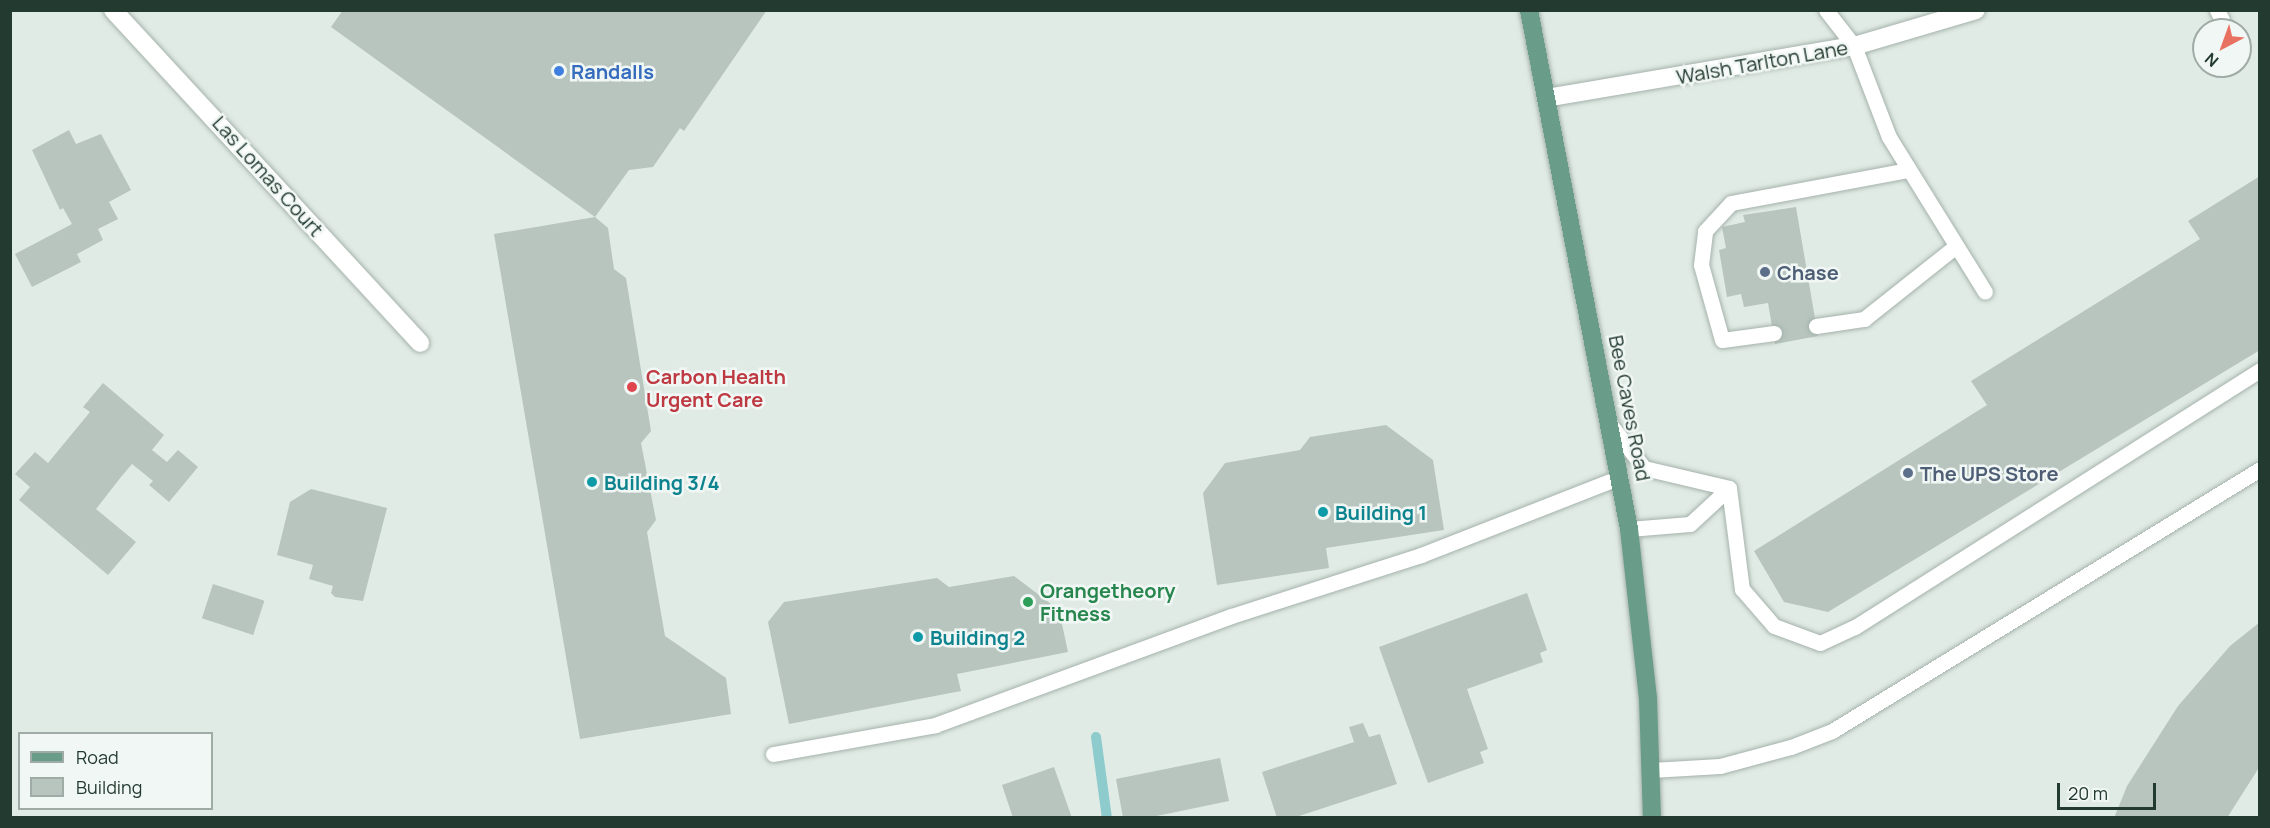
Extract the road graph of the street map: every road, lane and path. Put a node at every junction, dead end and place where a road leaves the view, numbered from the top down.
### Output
1 (113, 10) edge
2 (1529, 10) edge
3 (1826, 10) edge
4 (1976, 10) edge
5 (1854, 46) junction
6 (1546, 98) junction
7 (1908, 170) junction
8 (1955, 247) junction
9 (1985, 292) dead end
10 (1816, 326) dead end
11 (1774, 333) dead end
12 (420, 343) dead end
13 (2259, 370) edge
14 (1610, 424) junction
15 (2259, 469) edge
16 (1620, 477) junction
17 (1729, 488) junction
18 (1629, 529) junction
19 (773, 754) dead end
20 (1651, 770) junction
21 (1649, 816) edge

1 - 12 street, Las Lomas Court
2 - 6 main road, Bee Caves Road
3 - 5 lane
4 - 5 street, Walsh Tarlton Lane
5 - 6 street, Walsh Tarlton Lane
5 - 7 lane
6 - 14 main road, Bee Caves Road
7 - 8 lane
7 - 11 lane
8 - 9 lane
8 - 10 lane
13 - 17 lane
14 - 16 main road, Bee Caves Road
14 - 17 lane
15 - 20 lane
16 - 18 main road, Bee Caves Road
16 - 19 lane
17 - 18 lane
18 - 20 main road, Bee Caves Road
20 - 21 main road, Bee Caves Road

